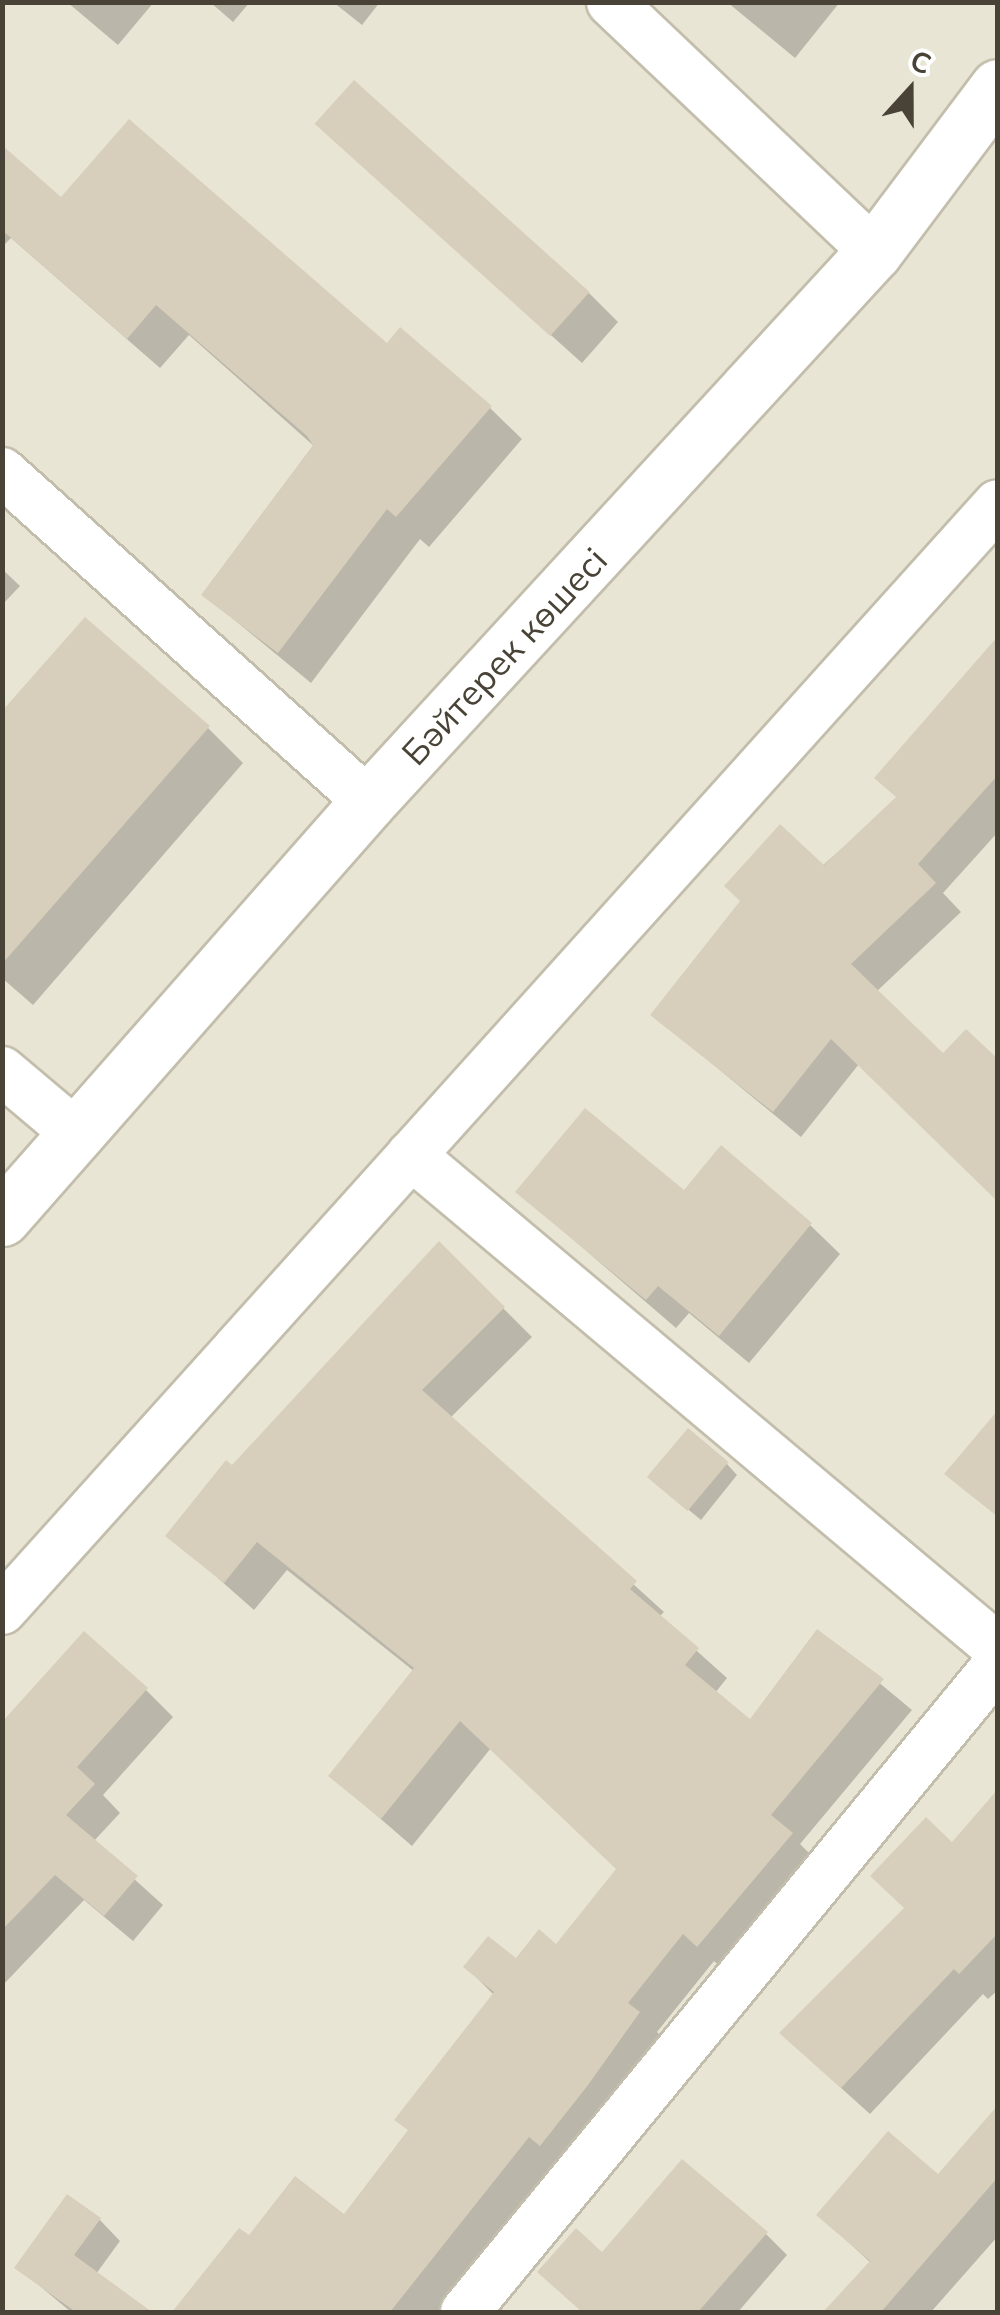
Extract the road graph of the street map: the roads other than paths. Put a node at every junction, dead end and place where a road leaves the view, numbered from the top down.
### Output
1 (611, 2) edge
2 (998, 88) edge
3 (874, 252) junction
4 (2, 472) edge
5 (998, 504) edge
6 (368, 802) junction
7 (2, 1070) edge
8 (79, 1136) junction
9 (411, 1155) junction
10 (2, 1218) edge
11 (2, 1610) edge
12 (998, 1648) edge
13 (998, 1664) edge
14 (465, 2312) edge

1 - 3 street
2 - 3 street, Бәйтерек көшесі
3 - 6 street, Бәйтерек көшесі
4 - 6 street
5 - 9 street
6 - 8 street, Бәйтерек көшесі
7 - 8 street
8 - 10 street, Бәйтерек көшесі
9 - 11 street
9 - 12 street
13 - 14 street

